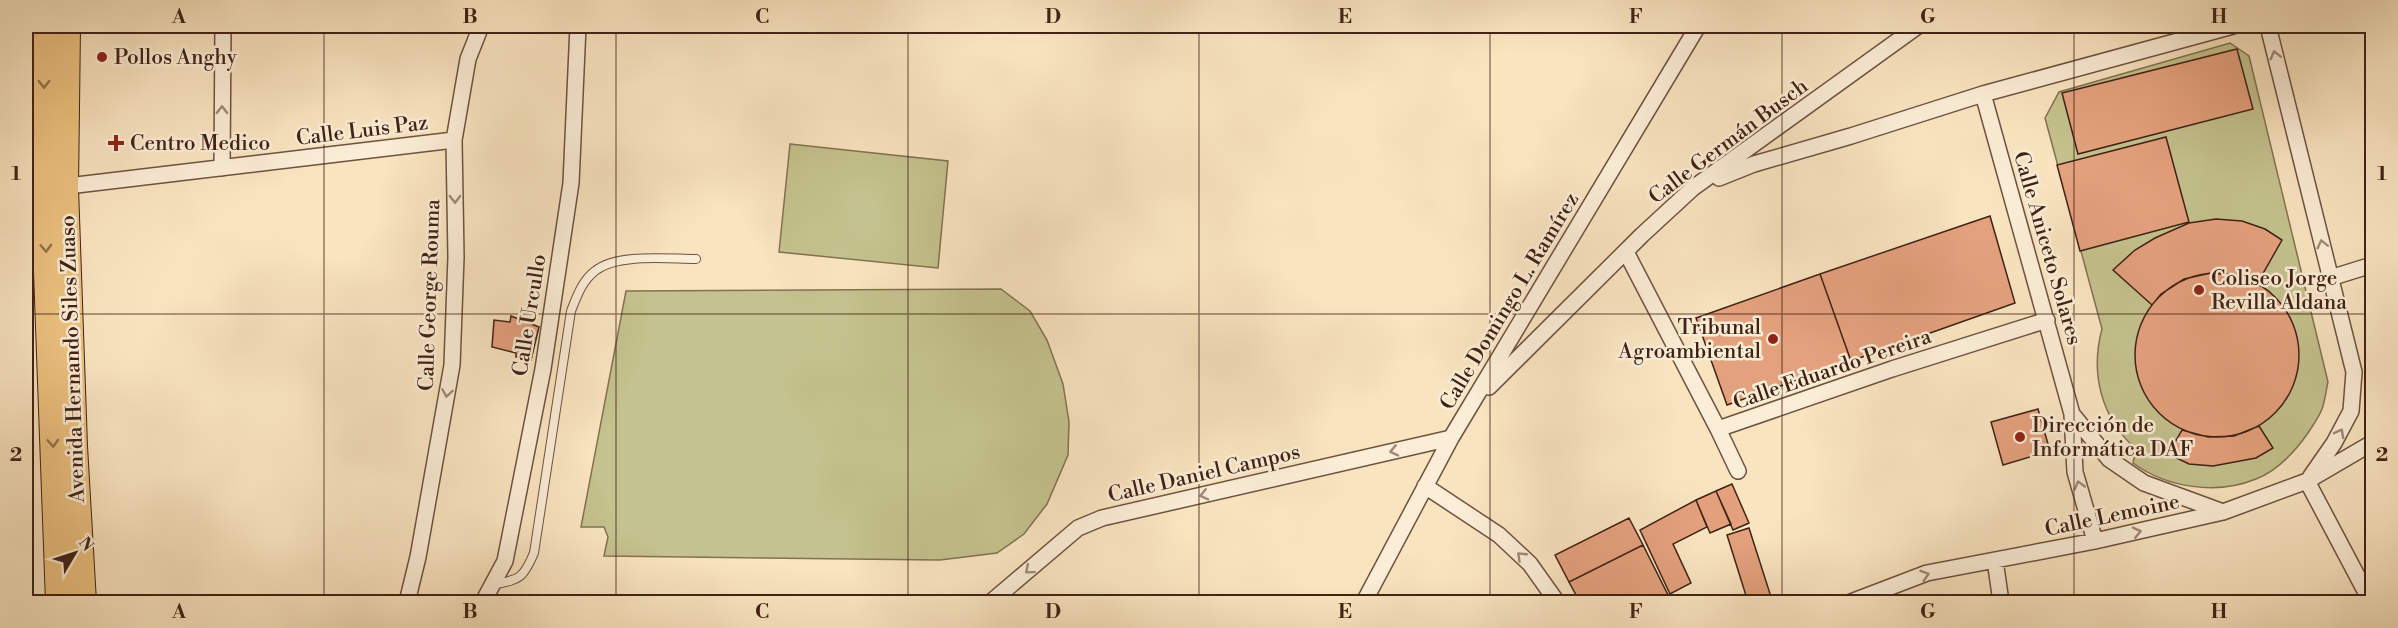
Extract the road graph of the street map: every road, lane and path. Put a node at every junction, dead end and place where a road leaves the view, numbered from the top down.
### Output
1 (45, 26) edge
2 (67, 26) edge
3 (223, 26) edge
4 (481, 26) edge
5 (578, 26) edge
6 (1698, 26) edge
7 (1918, 26) edge
8 (2233, 26) edge
9 (2268, 26) edge
10 (1983, 94) junction
11 (454, 140) junction
12 (222, 168) junction
13 (1693, 188) junction
14 (45, 189) edge
15 (1626, 252) junction
16 (696, 259) dead end
17 (2373, 265) edge
18 (2330, 278) junction
19 (2047, 320) junction
20 (1472, 404) junction
21 (2072, 414) junction
22 (1718, 429) junction
23 (1451, 438) junction
24 (2373, 443) edge
25 (1738, 471) dead end
26 (2307, 481) junction
27 (1425, 486) junction
28 (2223, 512) junction
29 (2095, 541) junction
30 (1995, 560) junction
31 (492, 586) junction
32 (59, 603) edge
33 (83, 603) edge
34 (407, 603) edge
35 (483, 603) edge
36 (991, 603) edge
37 (1364, 603) edge
38 (1557, 603) edge
39 (1851, 603) edge
40 (2001, 603) edge
41 (2371, 603) edge

1 -> 14 main road
2 - 14 main road
12 -> 3 street
4 - 11 street, Calle George Rouma
5 - 31 street, Calle Urcullo
6 - 20 street, Calle Domingo L. Ramírez
7 - 13 street, Calle Germán Busch
8 - 10 street
18 -> 9 street
10 - 13 street
10 - 19 street, Calle Aniceto Solares
11 - 12 street, Calle Luis Paz
11 -> 34 street, Calle George Rouma
12 - 14 street, Calle Luis Paz
13 - 15 street, Calle Germán Busch
14 -> 32 main road, Avenida Hernando Siles Zuaso
14 - 33 main road, Avenida Hernando Siles Zuaso
15 - 20 street, Calle Germán Busch
15 - 22 street, Calle Eduardo Pereira
16 - 31 lane
17 - 18 street
26 -> 18 street
19 - 21 street, Calle Aniceto Solares
19 - 22 street, Calle Eduardo Pereira
20 - 23 street, Calle Domingo L. Ramírez
21 - 28 street, Calle Aniceto Solares
29 -> 21 street, Calle Aniceto Solares
22 - 25 street
23 - 27 street, Calle Domingo L. Ramírez
23 -> 36 street, Calle Daniel Campos
24 - 26 street, Calle Lemoine
26 - 28 street, Calle Lemoine
26 - 41 street
27 - 37 street, Calle Domingo L. Ramírez
38 -> 27 street
29 -> 28 street, Calle Lemoine
29 - 30 street, Calle Lemoine
39 -> 30 street, Calle Lemoine
30 - 40 street
31 - 35 street, Calle Urcullo

